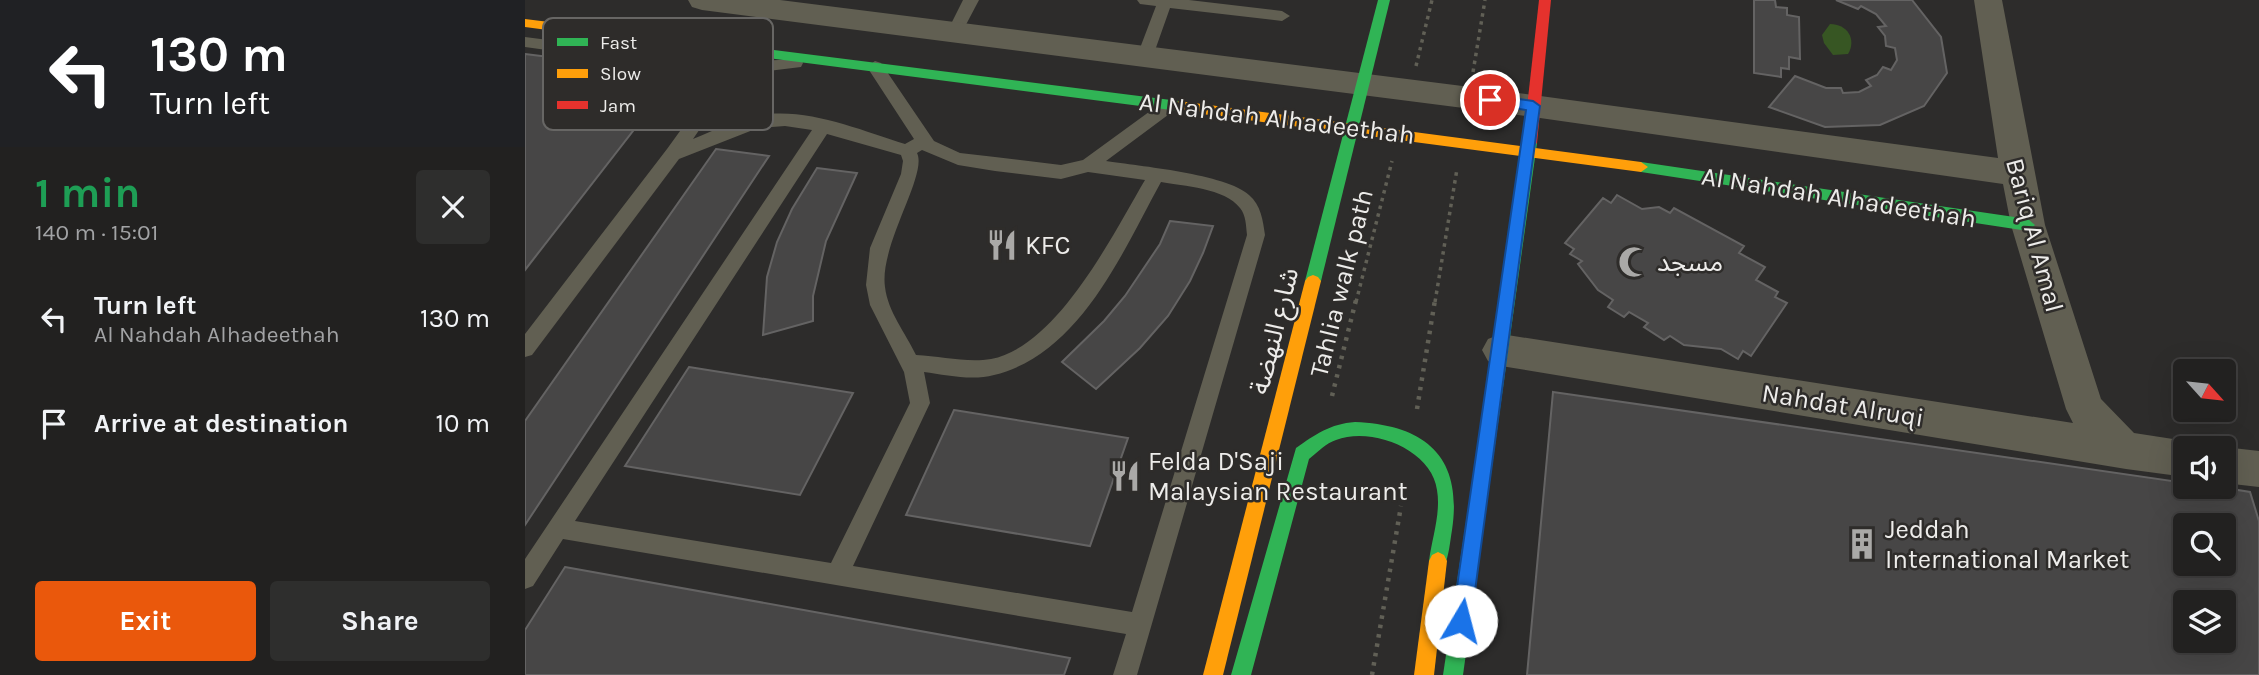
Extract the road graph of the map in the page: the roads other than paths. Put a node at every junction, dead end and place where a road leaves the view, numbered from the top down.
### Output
1 (971, 0) edge
2 (1145, 0) edge
3 (1384, 0) edge
4 (1545, 0) edge
5 (1987, 0) edge
6 (717, 1) edge
7 (1165, 2) junction
8 (1282, 16) dead end
9 (525, 23) edge
10 (543, 25) edge
11 (955, 32) junction
12 (525, 42) edge
13 (543, 44) edge
14 (773, 55) edge
15 (1145, 56) junction
16 (824, 61) junction
17 (773, 65) edge
18 (875, 67) junction
19 (1376, 86) junction
20 (1523, 104) junction
21 (1170, 105) junction
22 (773, 120) edge
23 (823, 127) junction
24 (1351, 128) junction
25 (690, 130) edge
26 (733, 130) edge
27 (915, 146) junction
28 (1529, 150) junction
29 (673, 154) junction
30 (1088, 165) junction
31 (2017, 173) junction
32 (1155, 177) junction
33 (2028, 225) junction
34 (525, 349) edge
35 (1501, 351) junction
36 (912, 363) junction
37 (2126, 451) junction
38 (2173, 457) edge
39 (2236, 466) edge
40 (2259, 469) edge
41 (558, 528) junction
42 (837, 575) junction
43 (525, 578) edge
44 (1140, 625) junction
45 (1125, 675) edge
46 (1213, 675) edge
47 (1241, 675) edge
48 (1424, 675) edge
49 (1454, 675) edge

1 - 11 lane
2 - 7 lane
3 - 19 street, شارع النهضة
4 - 20 street
5 - 31 street, Bariq Al Amal
6 - 11 street, Al Nahdah Alhadeethah
7 - 8 lane
7 - 15 lane
9 - 10 street, Al Nahdah Alhadeethah
11 - 15 street, Al Nahdah Alhadeethah
12 - 13 lane
14 - 16 street, Al Nahdah Alhadeethah
15 - 19 street, Al Nahdah Alhadeethah
16 - 17 lane
16 - 18 street, Al Nahdah Alhadeethah
18 - 21 street, Al Nahdah Alhadeethah
18 - 27 lane
19 - 20 street, Al Nahdah Alhadeethah
19 - 24 street, شارع النهضة
20 - 28 street
20 - 31 street, Al Nahdah Alhadeethah
21 - 24 street, Al Nahdah Alhadeethah
21 - 30 lane
22 - 23 lane
23 - 27 lane
23 - 41 lane
24 - 28 street, Al Nahdah Alhadeethah
24 - 46 street, شارع النهضة
25 - 29 lane
26 - 29 lane
27 - 30 lane
27 - 36 lane
28 - 33 street, Al Nahdah Alhadeethah
28 - 35 street
29 - 34 lane
30 - 32 lane
31 - 33 street, Bariq Al Amal
32 - 36 lane
32 - 44 lane
33 - 37 street, Bariq Al Amal
35 - 37 street, Nahdat Alruqi
35 - 49 street
36 - 42 lane
37 - 38 street, Nahdat Alruqi
39 - 40 street
41 - 42 lane
41 - 43 lane
42 - 44 lane
44 - 45 lane
47 - 48 street

